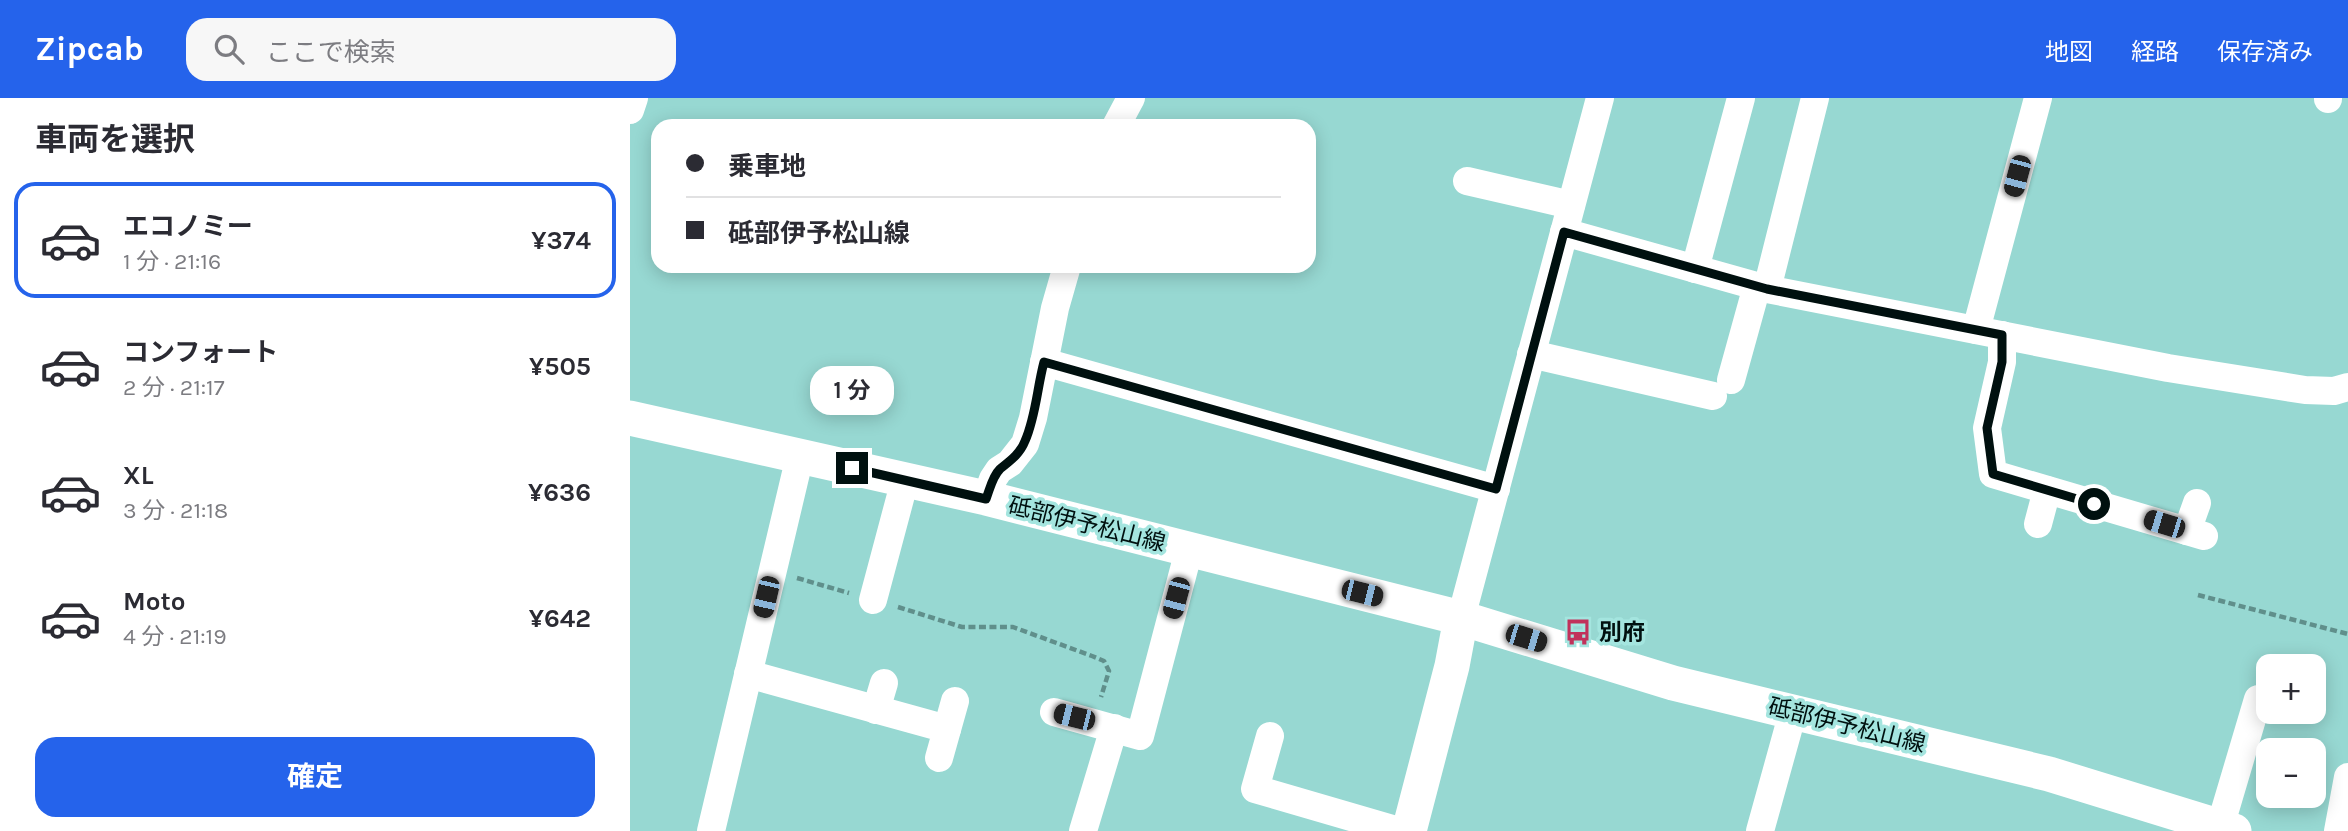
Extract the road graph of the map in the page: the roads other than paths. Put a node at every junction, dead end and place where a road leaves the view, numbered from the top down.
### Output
1 (634, 98) edge
2 (1131, 98) edge
3 (1600, 98) edge
4 (1741, 98) edge
5 (1815, 98) edge
6 (2038, 98) edge
7 (630, 110) edge
8 (1120, 119) edge
9 (1467, 181) dead end
10 (1568, 218) junction
11 (1695, 269) junction
12 (1065, 273) edge
13 (1762, 288) junction
14 (1989, 333) junction
15 (1531, 354) junction
16 (1044, 362) junction
17 (2348, 387) edge
18 (630, 418) edge
19 (800, 456) junction
20 (905, 480) junction
21 (1496, 489) junction
22 (2047, 490) junction
23 (986, 499) junction
24 (2197, 503) dead end
25 (2038, 524) dead end
26 (1189, 550) junction
27 (873, 600) road end
28 (1461, 618) junction
29 (748, 674) junction
30 (954, 701) dead end
31 (2256, 707) edge
32 (1054, 712) dead end
33 (1793, 712) junction
34 (1104, 725) junction
35 (947, 729) junction
36 (1270, 736) dead end
37 (939, 758) dead end
38 (2348, 777) edge
39 (2227, 829) edge
40 (711, 831) edge
41 (1083, 831) edge
42 (1399, 831) edge
43 (1409, 831) edge
44 (1760, 831) edge
45 (2337, 831) edge

1 - 7 street
2 - 8 street
3 - 10 street
4 - 11 street
5 - 13 street
6 - 14 street
9 - 10 street
10 - 11 street
10 - 15 street
11 - 13 street
12 - 16 street
13 - 14 street
13 - 15 street
14 - 17 street
14 - 22 street
15 - 21 street
16 - 21 street
16 - 23 street
18 - 19 main road, 砥部伊予松山線
19 - 20 main road, 砥部伊予松山線
19 - 29 street
20 - 23 main road, 砥部伊予松山線
20 - 27 street
21 - 28 street
22 - 24 street
22 - 25 street
23 - 26 main road, 砥部伊予松山線
26 - 28 main road, 砥部伊予松山線
26 - 34 street
28 - 33 main road, 砥部伊予松山線
28 - 43 main road
29 - 35 street
29 - 40 street
30 - 35 street
31 - 39 street
32 - 34 street
33 - 39 main road, 砥部伊予松山線
33 - 44 street
34 - 41 street
35 - 37 street
36 - 42 street
38 - 45 street

